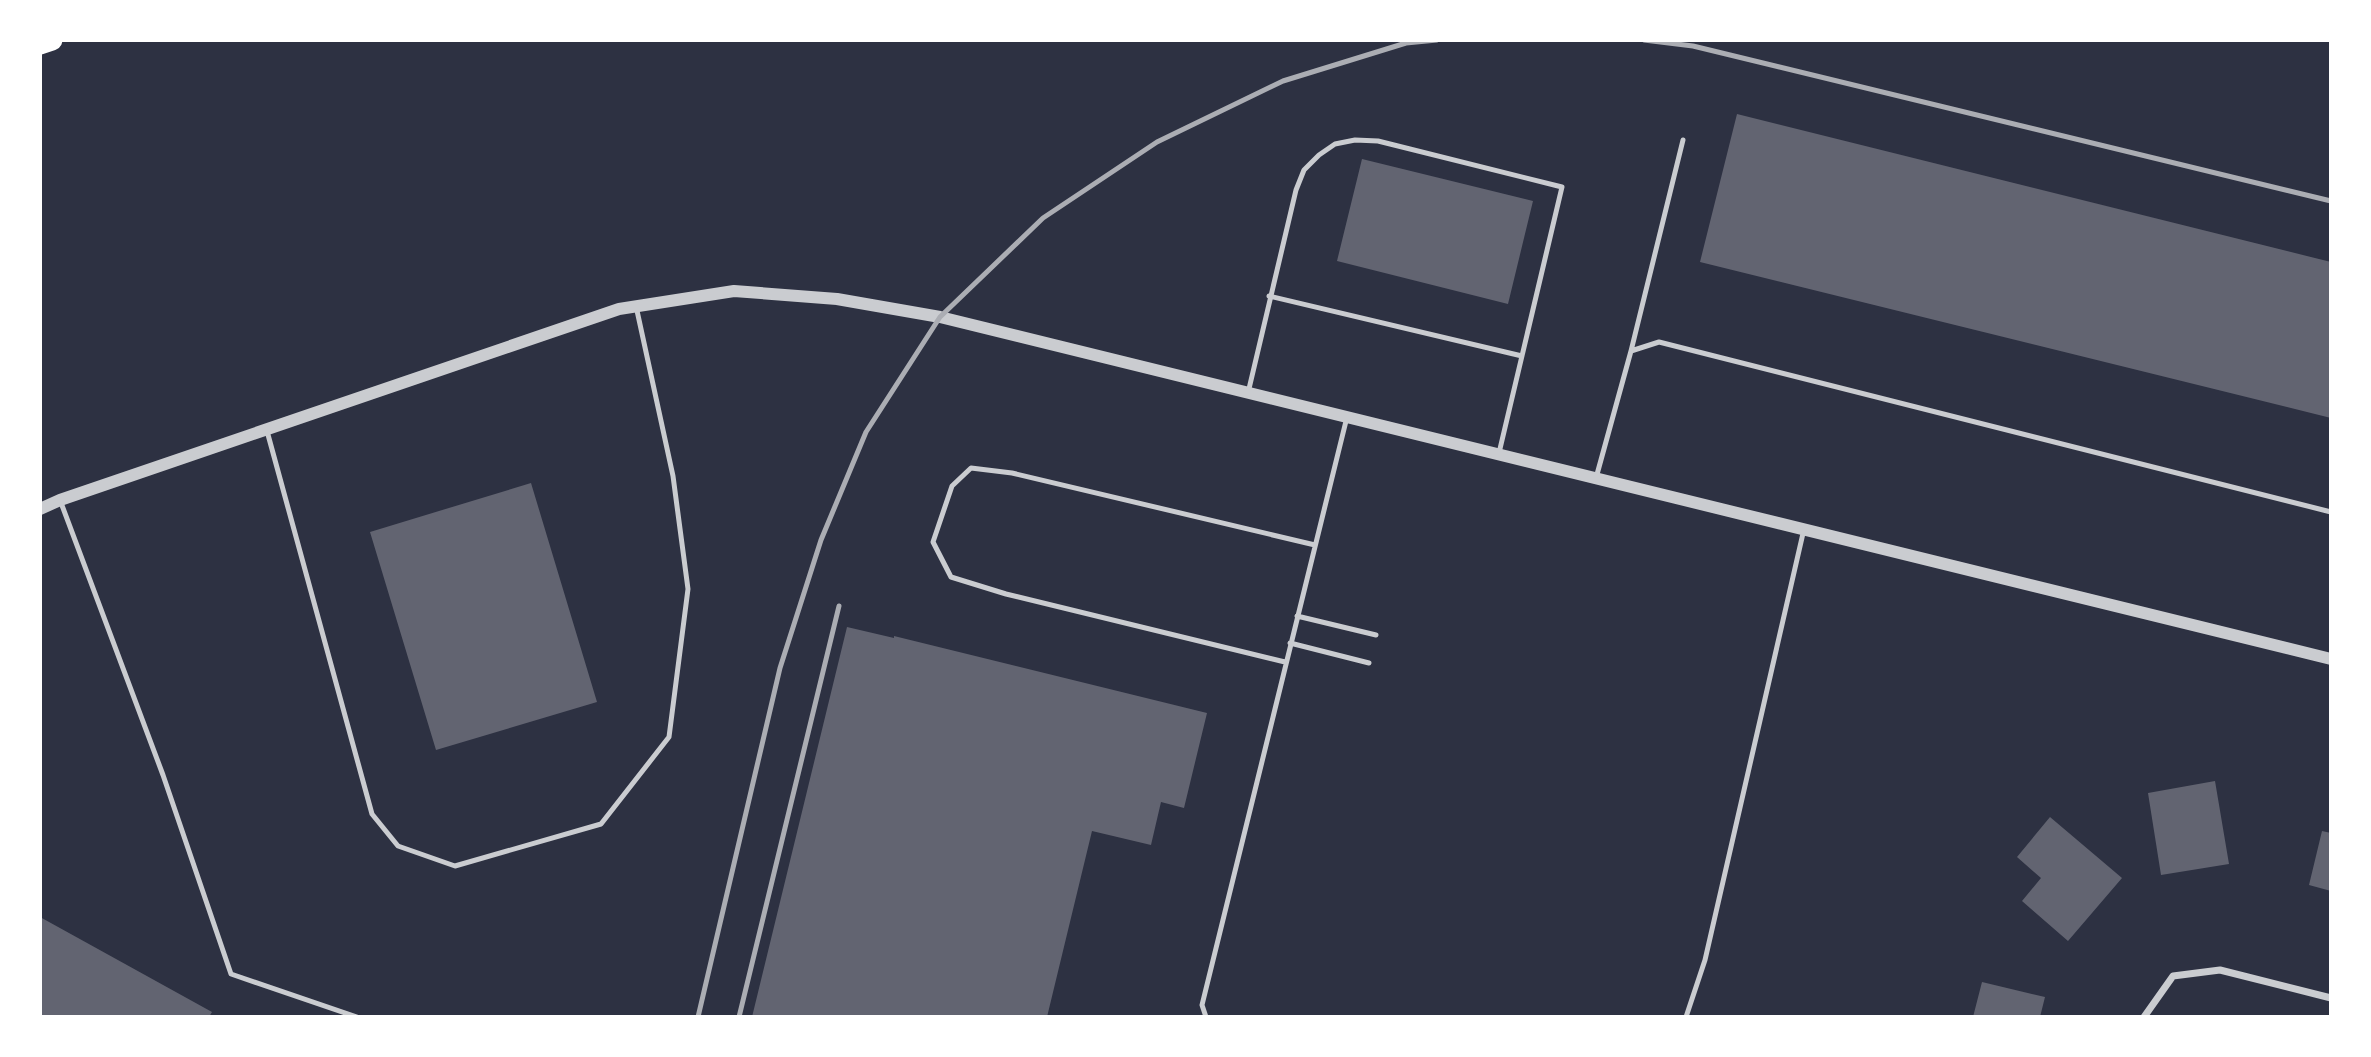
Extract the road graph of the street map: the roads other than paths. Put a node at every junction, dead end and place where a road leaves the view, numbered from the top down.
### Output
1 (52, 40) edge
2 (40, 44) edge
3 (1683, 140) dead end
4 (1269, 296) junction
5 (636, 306) junction
6 (1631, 351) junction
7 (1522, 356) junction
8 (1248, 393) junction
9 (1347, 417) junction
10 (266, 429) junction
11 (1499, 454) junction
12 (1595, 478) junction
13 (60, 500) junction
14 (40, 509) edge
15 (2331, 512) edge
16 (1804, 529) junction
17 (1315, 545) junction
18 (1297, 616) junction
19 (1376, 635) dead end
20 (1290, 643) junction
21 (2331, 659) edge
22 (1285, 662) junction
23 (1369, 663) dead end
24 (2331, 998) edge
25 (357, 1017) edge
26 (1206, 1017) edge
27 (1686, 1017) edge
28 (2144, 1017) edge

1 - 2 highway
3 - 6 lane
4 - 7 lane
4 - 7 lane
4 - 8 lane
5 - 8 street
5 - 10 street
5 - 10 lane
6 - 12 lane
6 - 15 lane
7 - 11 lane
8 - 9 street
9 - 11 street
9 - 17 lane
10 - 13 street
11 - 12 street
12 - 16 street
13 - 14 street
13 - 25 lane
16 - 21 street
16 - 27 lane
17 - 18 lane
17 - 22 lane
18 - 19 lane
18 - 20 lane
20 - 22 lane
20 - 23 lane
22 - 26 lane
24 - 28 street

